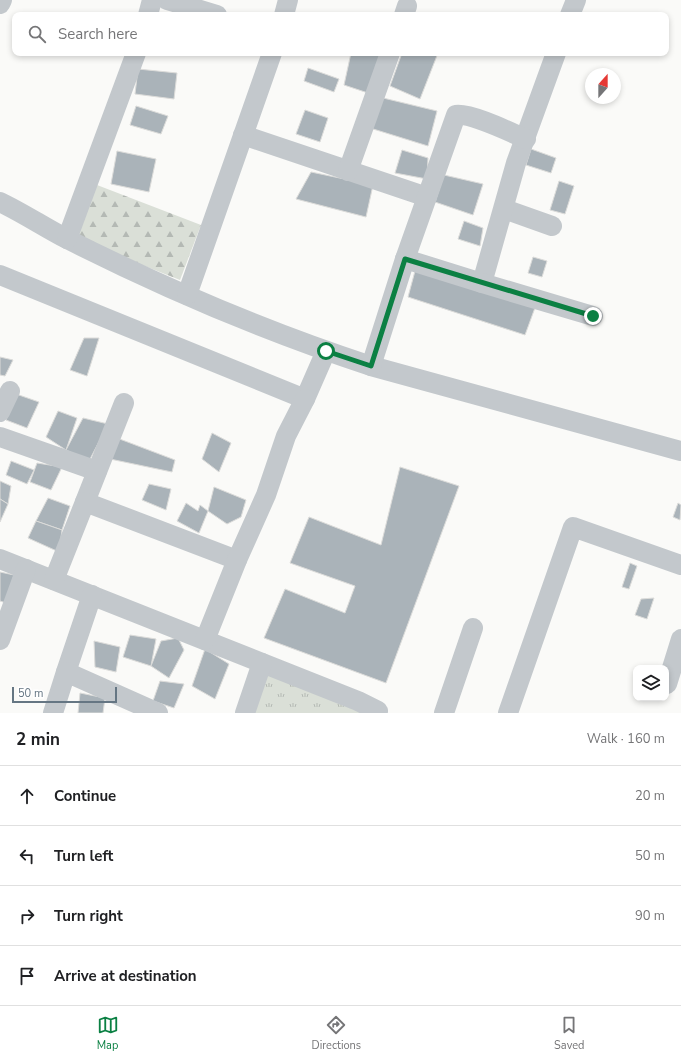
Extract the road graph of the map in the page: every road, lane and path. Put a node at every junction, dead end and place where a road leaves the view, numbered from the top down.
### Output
1 (2, 0) edge
2 (152, 0) edge
3 (167, 0) edge
4 (288, 0) edge
5 (576, 0) edge
6 (0, 4) edge
7 (149, 12) edge
8 (207, 12) edge
9 (285, 12) edge
10 (571, 12) edge
11 (135, 56) edge
12 (271, 56) edge
13 (389, 56) edge
14 (555, 56) edge
15 (243, 135) junction
16 (526, 138) junction
17 (348, 171) junction
18 (426, 197) junction
19 (0, 202) edge
20 (504, 209) junction
21 (552, 226) dead end
22 (67, 239) junction
23 (405, 259) junction
24 (0, 275) edge
25 (482, 282) junction
26 (187, 295) junction
27 (593, 316) dead end
28 (326, 351) junction
29 (371, 366) junction
30 (10, 391) dead end
31 (304, 399) junction
32 (124, 403) dead end
33 (0, 412) edge
34 (0, 437) edge
35 (681, 451) edge
36 (97, 471) junction
37 (85, 502) junction
38 (0, 559) edge
39 (237, 560) junction
40 (681, 564) edge
41 (26, 569) junction
42 (54, 580) junction
43 (92, 595) junction
44 (473, 628) dead end
45 (681, 639) edge
46 (0, 640) edge
47 (205, 640) junction
48 (262, 662) junction
49 (66, 672) junction
50 (669, 678) edge
51 (53, 713) edge
52 (158, 713) edge
53 (245, 713) edge
54 (377, 713) edge
55 (444, 713) edge
56 (508, 713) edge

1 - 6 street
2 - 7 street
3 - 8 street
4 - 9 street
5 - 10 street
11 - 22 street
12 - 15 street
13 - 17 street
14 - 16 street
15 - 17 street
15 - 26 street
16 - 18 street
16 - 20 street
17 - 18 street
18 - 23 street
19 - 22 street
20 - 21 street
20 - 25 street
22 - 26 street
23 - 25 street
23 - 29 street
24 - 31 street
25 - 27 street
26 - 28 street
28 - 29 street
28 - 31 street
29 - 35 street
30 - 33 street
31 - 39 street
32 - 36 street
34 - 36 street
36 - 37 street
37 - 39 street
37 - 42 street
38 - 41 street
39 - 47 street
40 - 56 street
41 - 42 street
41 - 46 street
42 - 43 street
43 - 47 street
43 - 49 street
44 - 55 street
45 - 50 street
47 - 48 street
48 - 53 street
48 - 54 street
49 - 51 street
49 - 52 street

